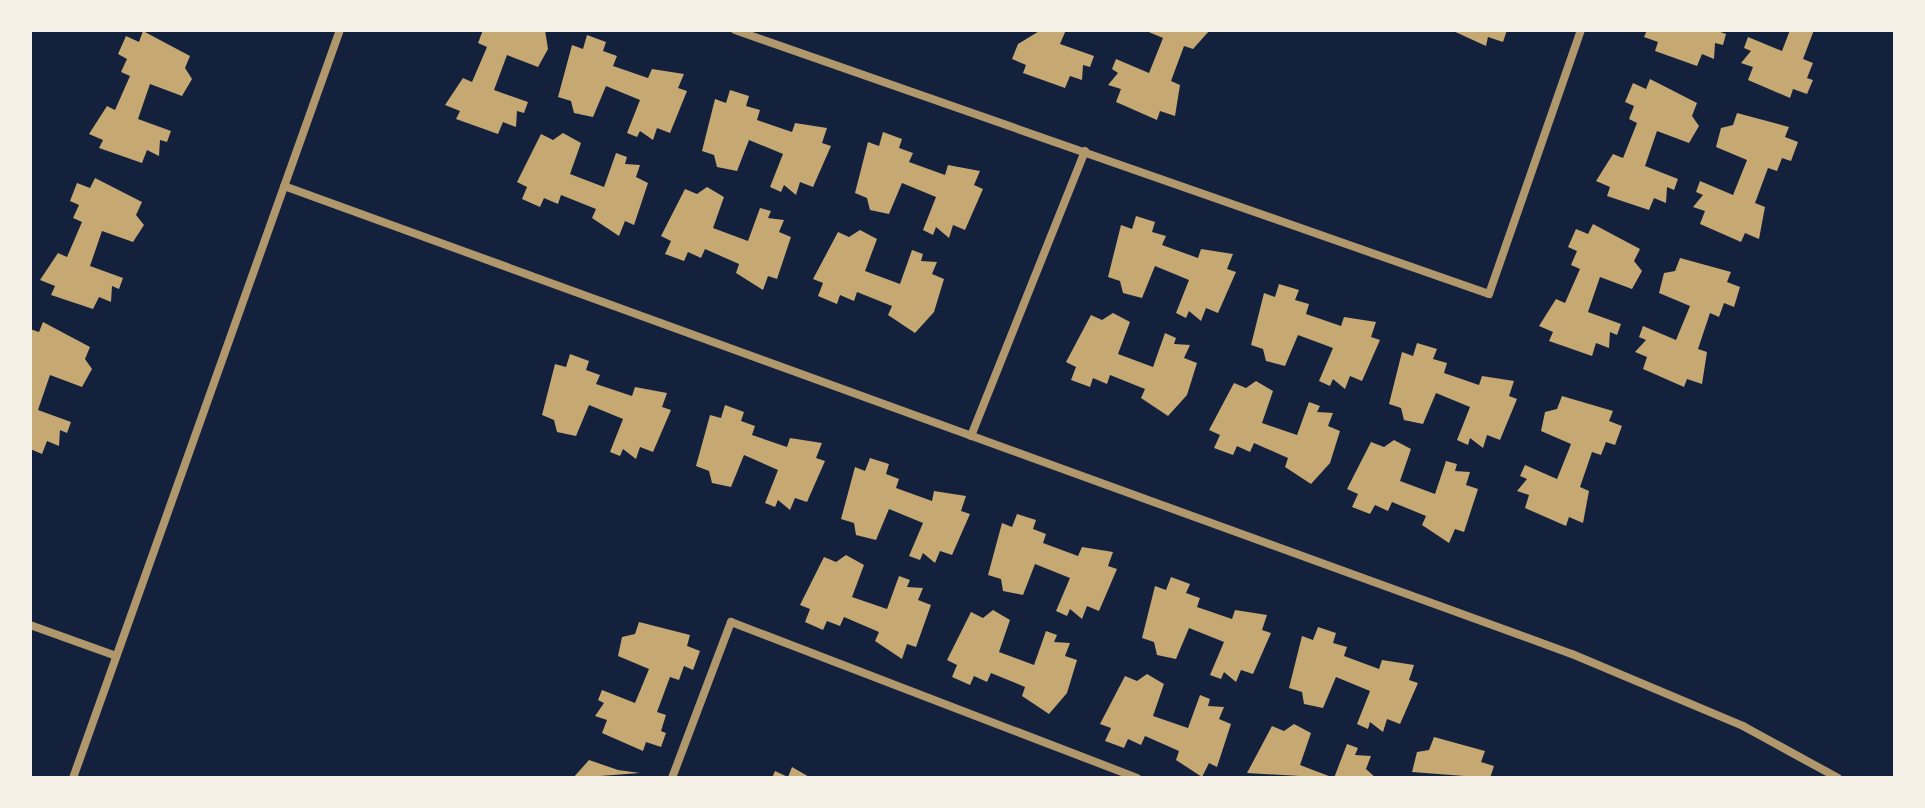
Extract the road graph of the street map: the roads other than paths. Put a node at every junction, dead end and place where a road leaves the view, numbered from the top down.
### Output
1 (340, 30) edge
2 (735, 30) edge
3 (1581, 30) edge
4 (1085, 151) junction
5 (284, 186) junction
6 (971, 436) junction
7 (30, 625) edge
8 (116, 656) junction
9 (73, 778) edge
10 (672, 778) edge
11 (1137, 778) edge
12 (1838, 778) edge

1 - 5 street
2 - 4 street
3 - 4 street
4 - 6 street
5 - 6 street
5 - 8 street
6 - 12 street
7 - 8 street
8 - 9 street
10 - 11 street

